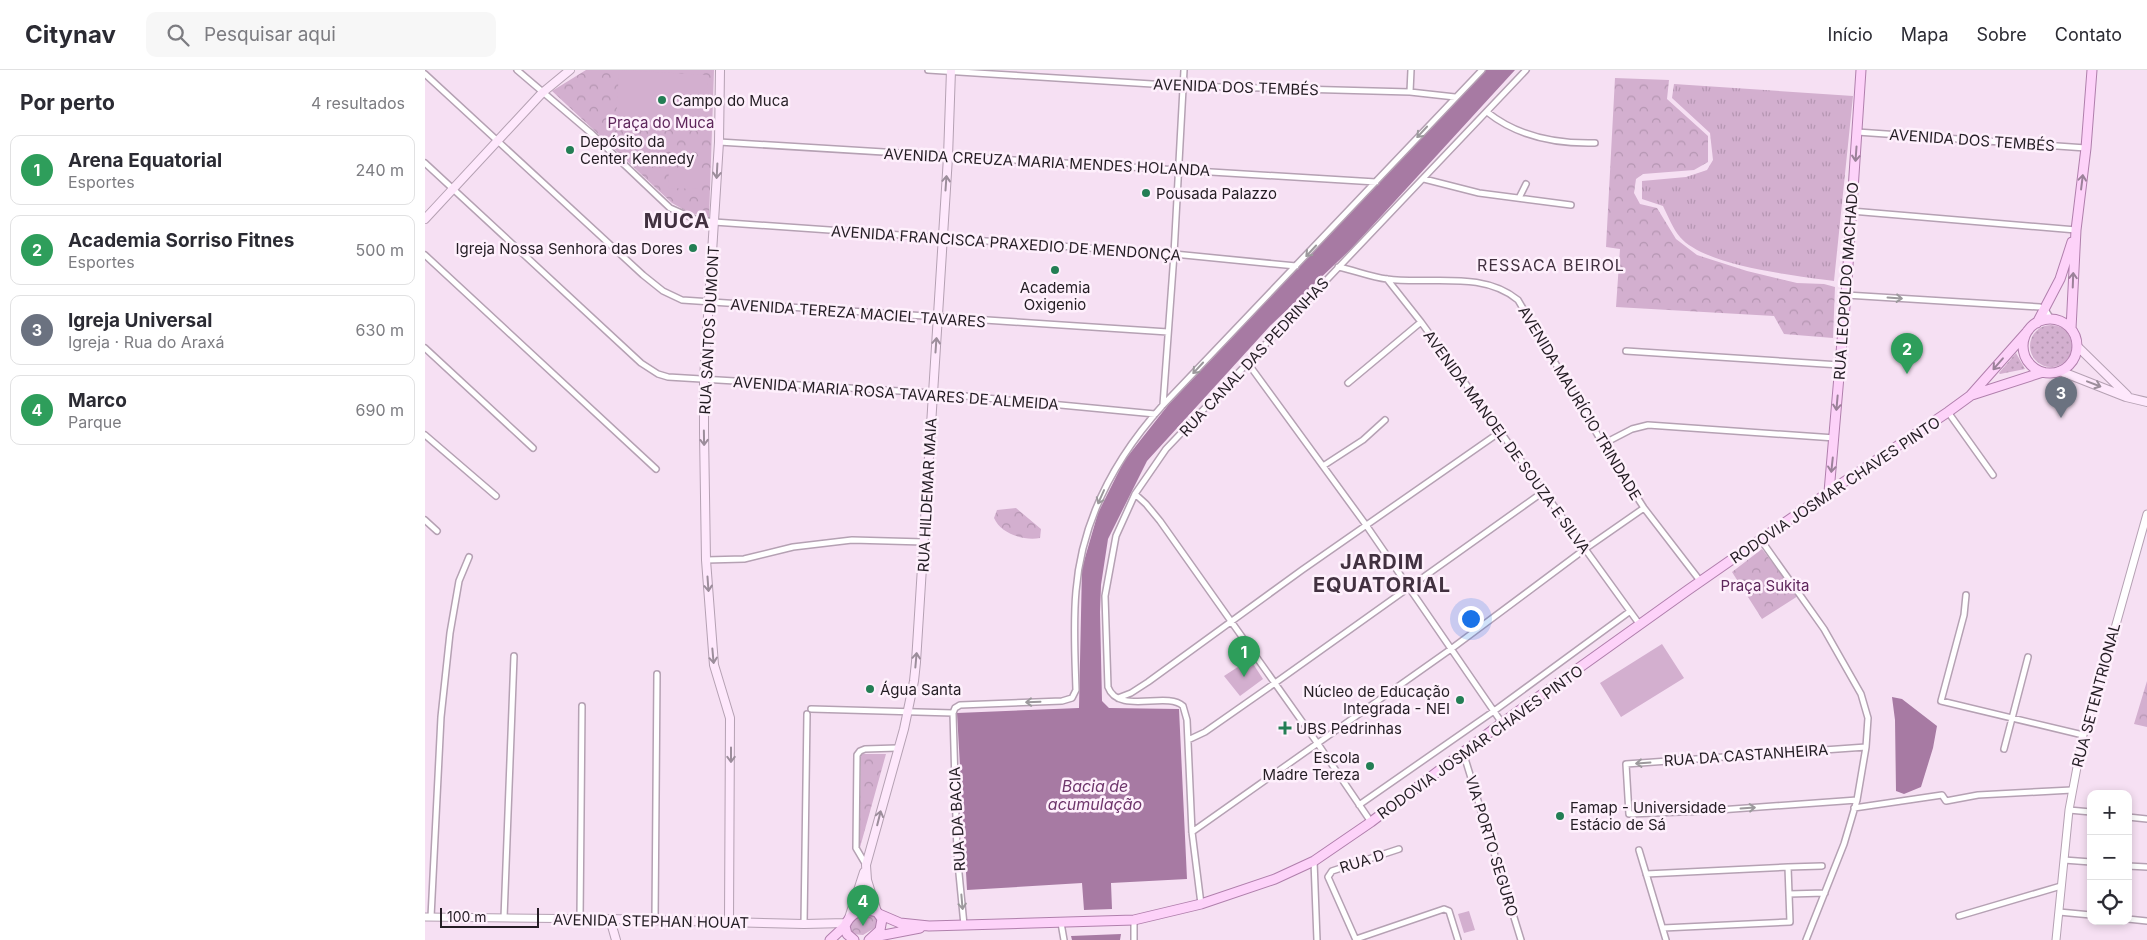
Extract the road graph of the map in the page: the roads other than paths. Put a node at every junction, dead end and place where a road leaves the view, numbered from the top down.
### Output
1 (517, 70) edge
2 (571, 70) edge
3 (720, 70) edge
4 (928, 70) edge
5 (1184, 70) edge
6 (1411, 70) edge
7 (1482, 70) edge
8 (1526, 70) edge
9 (1861, 70) edge
10 (2092, 70) edge
11 (951, 71) edge
12 (425, 74) edge
13 (1184, 86) junction
14 (1410, 92) junction
15 (542, 93) junction
16 (1455, 97) junction
17 (1487, 112) junction
18 (1857, 132) junction
19 (496, 141) junction
20 (719, 142) junction
21 (1595, 143) dead end
22 (2086, 148) junction
23 (948, 157) junction
24 (425, 163) edge
25 (1178, 169) junction
26 (1424, 179) junction
27 (1375, 182) junction
28 (1526, 184) dead end
29 (453, 189) junction
30 (1519, 198) junction
31 (1571, 205) dead end
32 (1851, 211) junction
33 (425, 219) edge
34 (715, 222) junction
35 (2075, 230) junction
36 (942, 238) junction
37 (1174, 254) junction
38 (425, 255) edge
39 (1296, 266) junction
40 (1338, 267) junction
41 (1387, 279) junction
42 (1846, 295) junction
43 (710, 303) junction
44 (2044, 308) junction
45 (939, 318) junction
46 (2051, 319) junction
47 (1421, 322) junction
48 (2037, 323) junction
49 (2071, 329) junction
50 (1167, 332) junction
51 (2026, 333) junction
52 (2077, 346) junction
53 (425, 348) edge
54 (1626, 351) dead end
55 (1247, 362) junction
56 (1841, 365) junction
57 (2060, 371) junction
58 (2043, 372) junction
59 (704, 378) junction
60 (1348, 383) dead end
61 (933, 394) junction
62 (1970, 396) junction
63 (2128, 396) junction
64 (2147, 402) edge
65 (1163, 405) junction
66 (1948, 412) junction
67 (1155, 414) junction
68 (1385, 420) dead end
69 (1500, 432) junction
70 (425, 435) edge
71 (1835, 438) junction
72 (1603, 444) junction
73 (533, 448) dead end
74 (1323, 466) junction
75 (657, 469) dead end
76 (1993, 475) dead end
77 (1543, 492) junction
78 (1829, 492) junction
79 (1135, 494) junction
80 (496, 496) dead end
81 (1644, 508) junction
82 (2147, 514) edge
83 (425, 520) edge
84 (1366, 525) junction
85 (437, 532) dead end
86 (1761, 540) junction
87 (924, 542) junction
88 (1585, 549) junction
89 (469, 557) dead end
90 (707, 560) junction
91 (1701, 582) junction
92 (1408, 589) junction
93 (1966, 595) dead end
94 (1629, 612) junction
95 (1231, 623) junction
96 (1640, 625) junction
97 (1451, 649) junction
98 (514, 656) dead end
99 (2027, 656) dead end
100 (657, 674) dead end
101 (1275, 684) junction
102 (1117, 698) junction
103 (582, 706) dead end
104 (907, 711) junction
105 (1494, 711) junction
106 (953, 713) junction
107 (2012, 718) junction
108 (1502, 724) junction
109 (2083, 735) junction
110 (1188, 740) junction
111 (1318, 744) junction
112 (1866, 747) junction
113 (897, 748) junction
114 (2004, 750) dead end
115 (1463, 752) junction
116 (2072, 790) junction
117 (1857, 800) junction
118 (1359, 805) junction
119 (1854, 808) junction
120 (2069, 810) junction
121 (2087, 812) edge
122 (2132, 817) edge
123 (2147, 819) edge
124 (1371, 822) junction
125 (1192, 832) junction
126 (1399, 850) dead end
127 (1639, 850) dead end
128 (2064, 860) junction
129 (1314, 861) junction
130 (2087, 862) edge
131 (867, 865) junction
132 (1822, 866) dead end
133 (2132, 866) edge
134 (2147, 867) edge
135 (1788, 868) junction
136 (1646, 874) junction
137 (2061, 886) junction
138 (1825, 893) junction
139 (1789, 894) junction
140 (1201, 904) junction
141 (2059, 912) junction
142 (878, 913) junction
143 (2087, 915) edge
144 (1959, 916) dead end
145 (428, 917) edge
146 (504, 918) junction
147 (580, 919) junction
148 (611, 919) junction
149 (655, 919) junction
150 (2132, 919) edge
151 (1134, 920) junction
152 (2147, 921) edge
153 (1061, 922) junction
154 (729, 923) junction
155 (804, 924) junction
156 (845, 924) junction
157 (964, 925) junction
158 (929, 926) junction
159 (1663, 928) junction
160 (871, 938) edge
161 (616, 940) edge
162 (830, 940) edge
163 (835, 940) edge
164 (854, 940) edge
165 (1064, 940) edge
166 (1134, 940) edge
167 (1317, 940) edge
168 (1356, 940) edge
169 (1458, 940) edge
170 (1521, 940) edge
171 (1666, 940) edge
172 (1806, 940) edge
173 (2056, 940) edge

1 - 15 street, AVENIDA FRANCISCA PRAXEDIO DE MENDONÇA
2 - 15 main road
3 - 20 main road, RUA SANTOS DUMONT
4 - 11 street, AVENIDA DOS TEMBÉS
5 - 13 street
6 - 14 street
7 - 16 street, RUA CANAL DAS PEDRINHAS
8 - 17 street, RUA CANAL DAS PEDRINHAS
9 - 18 main road, RUA LEOPOLDO MACHADO
10 - 22 main road
11 - 13 street, AVENIDA DOS TEMBÉS
11 - 23 main road, RUA HILDEMAR MAIA
12 - 19 street, AVENIDA TEREZA MACIEL TAVARES
13 - 14 street, AVENIDA DOS TEMBÉS
13 - 25 street
14 - 16 street, AVENIDA DOS TEMBÉS
15 - 19 main road
15 - 34 street, AVENIDA FRANCISCA PRAXEDIO DE MENDONÇA
16 -> 27 street, RUA CANAL DAS PEDRINHAS
17 - 21 street
17 - 26 street, RUA CANAL DAS PEDRINHAS
18 - 22 street, AVENIDA DOS TEMBÉS
18 -> 32 main road, RUA LEOPOLDO MACHADO
19 - 29 main road
19 - 43 street, AVENIDA TEREZA MACIEL TAVARES
20 - 23 street, AVENIDA CREUZA MARIA MENDES HOLANDA
20 -> 34 main road, RUA SANTOS DUMONT
35 -> 22 main road
23 - 25 street, AVENIDA CREUZA MARIA MENDES HOLANDA
36 -> 23 main road, RUA HILDEMAR MAIA
24 - 29 street, AVENIDA MARIA ROSA TAVARES DE ALMEIDA
25 - 27 street, AVENIDA CREUZA MARIA MENDES HOLANDA
25 - 37 street
26 - 30 street
26 - 40 street, RUA CANAL DAS PEDRINHAS
27 -> 39 street, RUA CANAL DAS PEDRINHAS
28 - 30 street
29 - 33 main road
29 - 59 street, AVENIDA MARIA ROSA TAVARES DE ALMEIDA
30 - 31 street
32 - 35 street
32 - 42 main road, RUA LEOPOLDO MACHADO
34 - 36 street, AVENIDA FRANCISCA PRAXEDIO DE MENDONÇA
34 - 43 main road, RUA SANTOS DUMONT
35 - 44 main road
49 -> 35 main road
36 - 37 street, AVENIDA FRANCISCA PRAXEDIO DE MENDONÇA
36 - 45 main road, RUA HILDEMAR MAIA
37 - 39 street, AVENIDA FRANCISCA PRAXEDIO DE MENDONÇA
37 - 50 street
38 - 75 street
39 -> 65 street, RUA CANAL DAS PEDRINHAS
40 - 41 street, AVENIDA MAURÍCIO TRINDADE
40 - 55 street, RUA CANAL DAS PEDRINHAS
41 - 47 street, AVENIDA MANOEL DE SOUZA E SILVA
41 - 72 street, AVENIDA MAURÍCIO TRINDADE
42 -> 44 street
42 - 56 main road, RUA LEOPOLDO MACHADO
43 - 45 street, AVENIDA TEREZA MACIEL TAVARES
43 - 59 main road, RUA SANTOS DUMONT
44 - 46 street
44 - 48 main road
45 - 50 street, AVENIDA TEREZA MACIEL TAVARES
61 -> 45 main road, RUA HILDEMAR MAIA
46 - 48 main road
46 - 49 main road
47 - 60 street
47 - 69 street, AVENIDA MANOEL DE SOUZA E SILVA
48 - 51 main road
49 - 52 main road
50 - 65 street
51 - 58 main road
51 -> 62 main road, RODOVIA JOSMAR CHAVES PINTO
52 - 57 main road
52 - 63 main road
53 - 73 street
54 - 56 street
55 - 74 street
55 - 79 street, RUA CANAL DAS PEDRINHAS
56 -> 71 main road, RUA LEOPOLDO MACHADO
57 - 58 main road
57 -> 63 main road
58 - 62 main road, RODOVIA JOSMAR CHAVES PINTO
59 - 61 street, AVENIDA MARIA ROSA TAVARES DE ALMEIDA
59 -> 90 main road, RUA SANTOS DUMONT
61 - 67 street, AVENIDA MARIA ROSA TAVARES DE ALMEIDA
61 - 87 main road, RUA HILDEMAR MAIA
62 - 66 main road, RODOVIA JOSMAR CHAVES PINTO
63 - 64 main road
65 - 67 street, RUA CANAL DAS PEDRINHAS
66 - 76 street
66 - 78 main road, RODOVIA JOSMAR CHAVES PINTO
67 -> 106 street, RUA CANAL DAS PEDRINHAS
68 - 74 street
69 - 77 street, AVENIDA MANOEL DE SOUZA E SILVA
69 - 84 street
70 - 80 street
71 - 72 street
71 -> 78 main road, RUA LEOPOLDO MACHADO
72 - 81 street, AVENIDA MAURÍCIO TRINDADE
74 - 84 street
77 - 88 street, AVENIDA MANOEL DE SOUZA E SILVA
77 - 92 street
78 - 86 main road, RODOVIA JOSMAR CHAVES PINTO
79 - 95 street
79 - 102 street, RUA CANAL DAS PEDRINHAS
81 - 88 street
81 - 91 street, AVENIDA MAURÍCIO TRINDADE
82 - 109 street, RUA SETENTRIONAL
83 - 85 street
84 - 92 street
84 - 95 street
86 - 91 main road, RODOVIA JOSMAR CHAVES PINTO
86 - 112 street
87 - 90 street
104 -> 87 main road, RUA HILDEMAR MAIA
88 - 94 street, AVENIDA MANOEL DE SOUZA E SILVA
88 - 97 street
89 - 145 street
90 -> 154 main road, RUA SANTOS DUMONT
91 - 96 main road, RODOVIA JOSMAR CHAVES PINTO
92 - 97 street
92 - 101 street
93 - 107 street
94 - 96 street, AVENIDA MANOEL DE SOUZA E SILVA
94 - 105 street
95 - 101 street
95 - 102 street
96 - 108 main road, RODOVIA JOSMAR CHAVES PINTO
97 - 105 street
97 - 111 street
98 - 146 street
99 - 107 street
100 - 149 street
101 - 110 street
101 - 111 street
102 - 110 street
103 - 147 street
104 - 106 street
104 - 113 main road, RUA HILDEMAR MAIA
104 - 155 street
105 - 108 street
105 - 118 street
106 -> 157 street, RUA DA BACIA
107 - 109 street
107 - 114 street
108 - 115 main road, RODOVIA JOSMAR CHAVES PINTO
109 - 116 street, RUA SETENTRIONAL
110 - 125 street
111 - 118 street
111 - 125 street
112 - 117 street
112 -> 117 street, RUA DA CASTANHEIRA
131 -> 113 main road, RUA HILDEMAR MAIA
113 - 131 street
115 - 124 main road, RODOVIA JOSMAR CHAVES PINTO
115 - 170 street, VIA PORTO SEGURO
116 - 119 street
116 - 120 street, RUA SETENTRIONAL
117 - 119 street
118 - 124 street
119 - 138 street
120 - 121 street
120 - 128 street, RUA SETENTRIONAL
122 - 123 street
124 - 129 main road, RODOVIA JOSMAR CHAVES PINTO
125 - 140 street
126 - 168 street, RUA D
127 - 136 street
128 - 130 street
128 - 137 street, RUA SETENTRIONAL
129 - 140 main road, RODOVIA JOSMAR CHAVES PINTO
129 - 167 street
131 - 142 main road, RUA HILDEMAR MAIA
131 - 156 main road
132 - 135 street
133 - 134 street
135 - 136 street
135 - 139 street
136 - 159 street
137 - 141 street, RUA SETENTRIONAL
137 - 144 street
138 - 139 street
138 - 172 street
139 - 159 street
140 - 151 main road, RODOVIA JOSMAR CHAVES PINTO
141 - 143 street
141 - 173 street, RUA SETENTRIONAL
142 - 156 main road
142 - 158 main road, RODOVIA JOSMAR CHAVES PINTO
142 - 160 main road
145 - 146 street, AVENIDA STEPHAN HOUAT
146 - 147 street, AVENIDA STEPHAN HOUAT
147 - 148 street, AVENIDA STEPHAN HOUAT
148 - 149 main road, AVENIDA STEPHAN HOUAT
148 - 161 main road
149 - 154 main road, AVENIDA STEPHAN HOUAT
150 - 152 street
151 - 153 main road, RODOVIA JOSMAR CHAVES PINTO
151 - 166 street
153 - 157 main road, RODOVIA JOSMAR CHAVES PINTO
153 - 165 street
154 - 155 main road, AVENIDA STEPHAN HOUAT
155 - 156 main road, AVENIDA STEPHAN HOUAT
156 - 162 main road
156 - 163 street
156 - 164 main road
157 - 158 main road, RODOVIA JOSMAR CHAVES PINTO
158 - 160 main road, RODOVIA JOSMAR CHAVES PINTO
159 - 171 street
168 - 169 street

